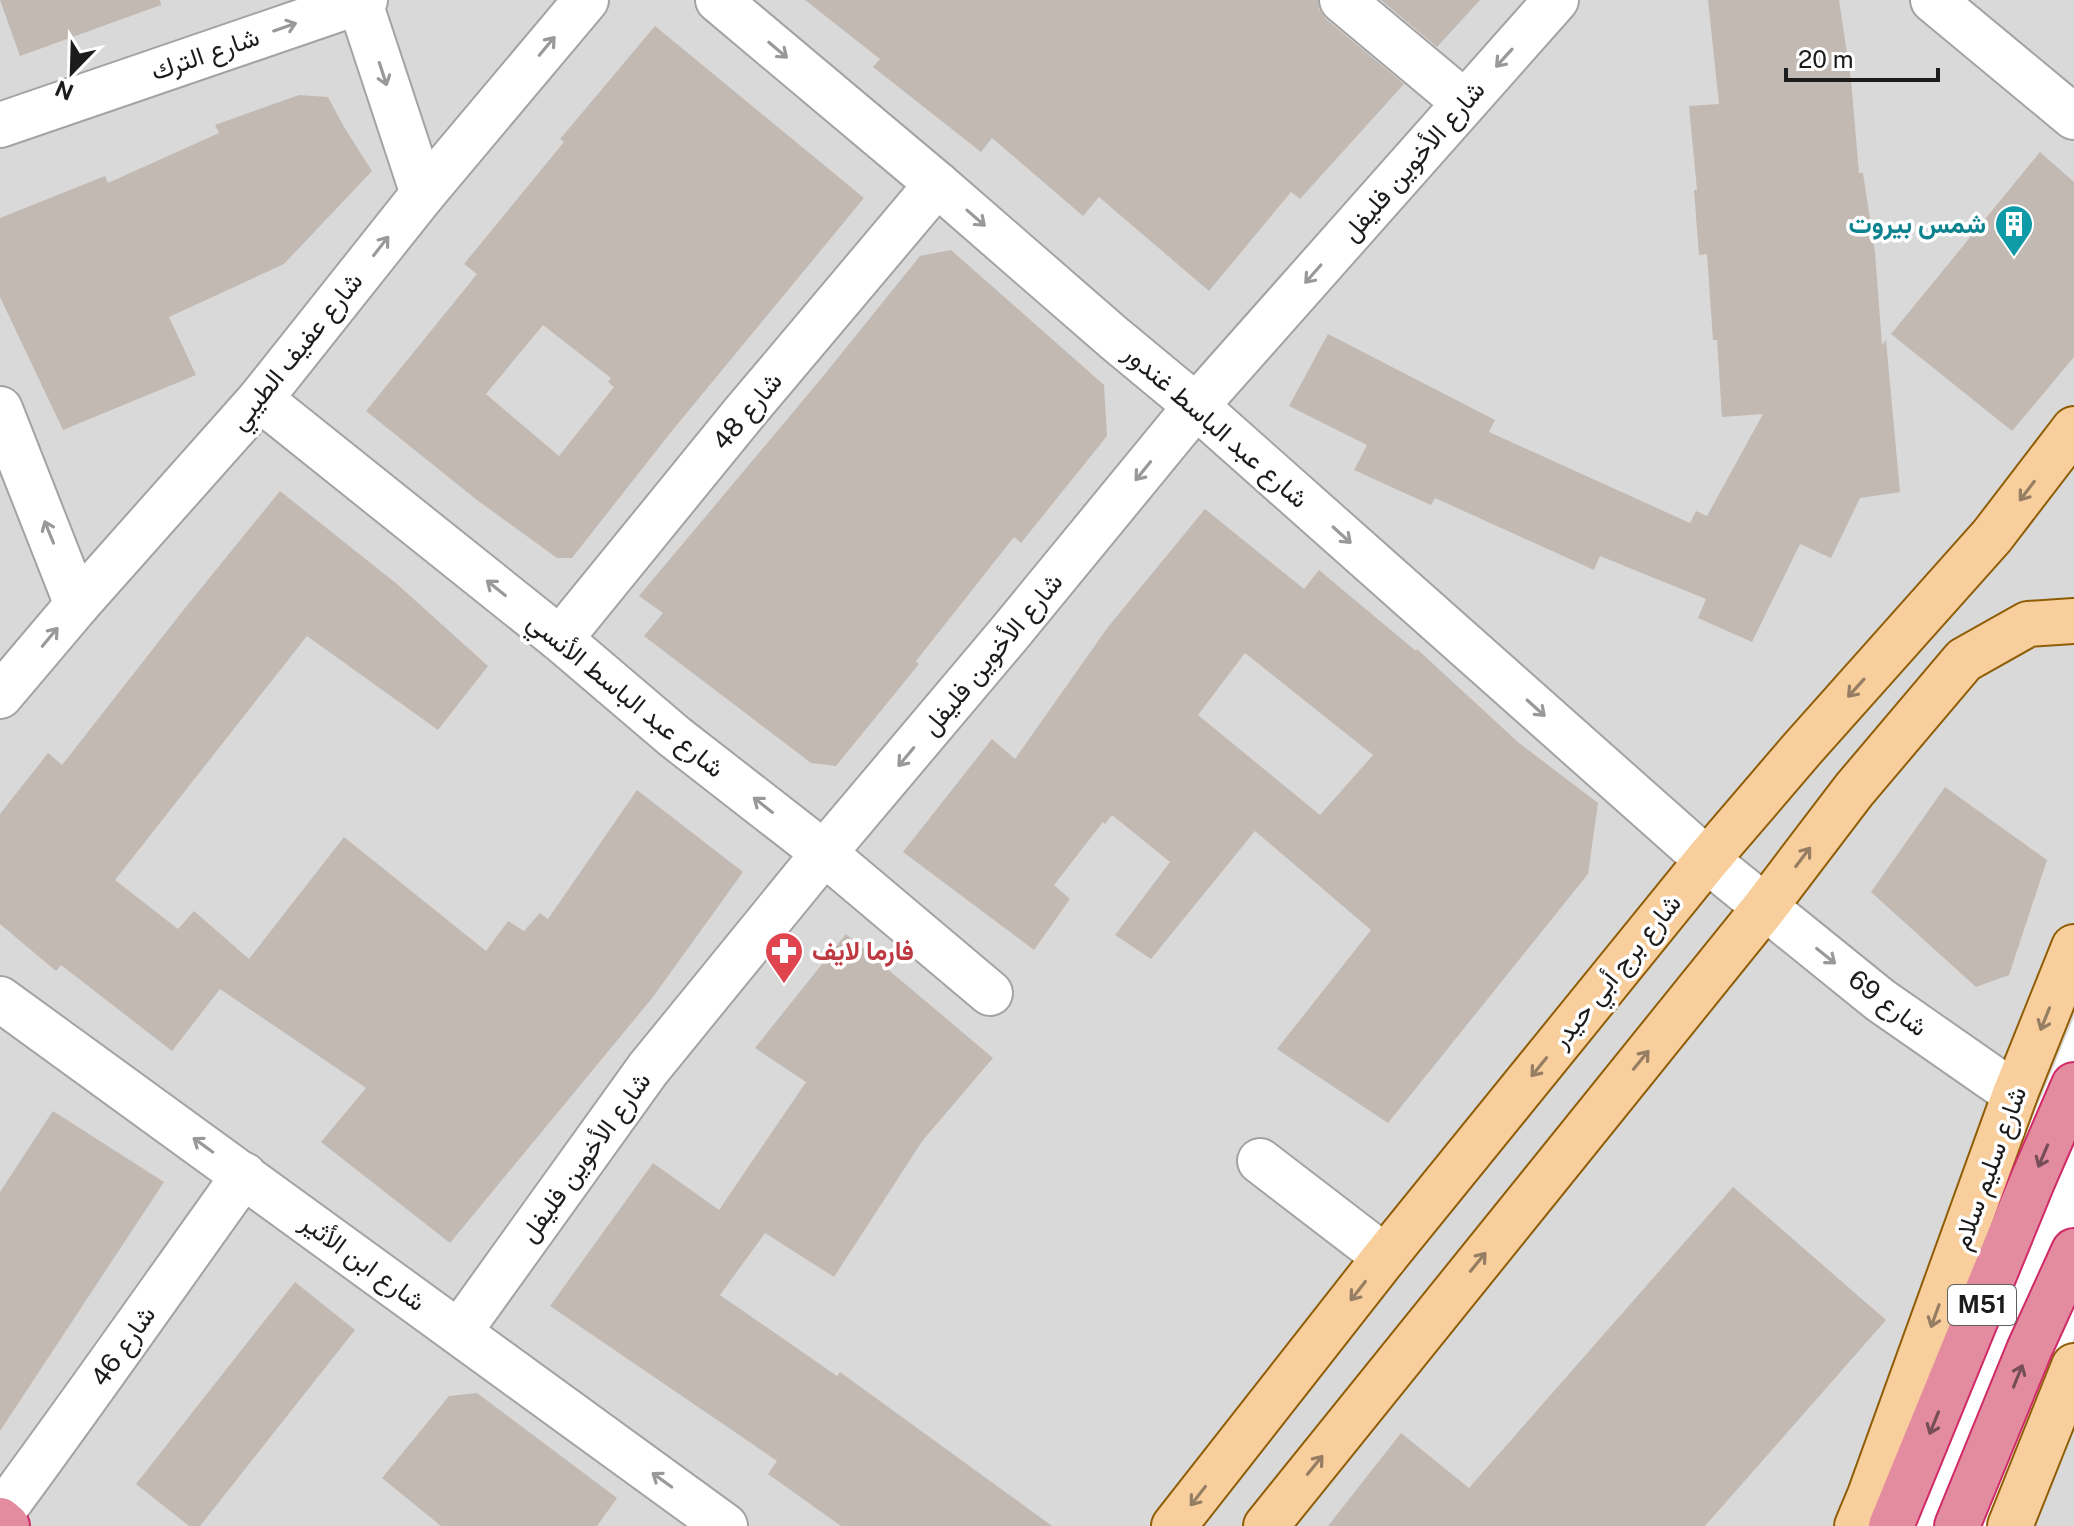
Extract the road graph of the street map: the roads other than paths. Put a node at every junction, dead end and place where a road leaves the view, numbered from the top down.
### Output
1 (361, 0) edge
2 (586, 0) edge
3 (718, 0) edge
4 (1342, 0) edge
5 (1556, 0) edge
6 (1933, 0) edge
7 (1464, 102) junction
8 (2074, 117) edge
9 (0, 125) edge
10 (937, 184) junction
11 (423, 194) junction
12 (260, 399) junction
13 (1196, 406) junction
14 (0, 409) edge
15 (2074, 429) edge
16 (77, 605) junction
17 (2074, 621) edge
18 (560, 639) junction
19 (0, 696) edge
20 (824, 853) junction
21 (1707, 860) junction
22 (1765, 907) junction
23 (2074, 947) edge
24 (990, 993) dead end
25 (0, 999) edge
26 (2074, 1085) edge
27 (2015, 1094) junction
28 (1260, 1161) dead end
29 (244, 1175) junction
30 (2074, 1251) edge
31 (1385, 1257) junction
32 (459, 1332) junction
33 (2074, 1366) edge
34 (0, 1518) edge
35 (7, 1526) edge
36 (725, 1526) edge
37 (1174, 1526) edge
38 (1266, 1526) edge
39 (1857, 1526) edge
40 (1891, 1526) edge
41 (1957, 1526) edge
42 (2010, 1526) edge

9 -> 1 street, شارع الترك
1 -> 11 street
11 -> 2 street, شارع عفيف الطيبي
3 -> 10 street, شارع عبد الباسط غندور
4 - 7 street
5 -> 7 street, شارع الأخوين فليفل
6 - 8 street
7 -> 13 street, شارع الأخوين فليفل
10 -> 13 street, شارع عبد الباسط غندور
10 - 18 street, شارع 48
12 -> 11 street, شارع عفيف الطيبي
12 - 16 street, شارع عفيف الطيبي
18 -> 12 street, شارع عبد الباسط الأنسي
13 -> 20 street, شارع الأخوين فليفل
13 -> 21 street, شارع عبد الباسط غندور
16 -> 14 street
15 -> 21 main road, شارع برج أبي حيدر
19 -> 16 street, شارع عفيف الطيبي
22 -> 17 main road
20 -> 18 street, شارع عبد الباسط الأنسي
20 - 24 street, شارع عبد الباسط الأنسي
20 - 32 street, شارع الأخوين فليفل
21 - 22 street, شارع عبد الباسط غندور
21 -> 31 main road, شارع برج أبي حيدر
22 -> 27 street, شارع 69
38 -> 22 main road
23 -> 27 main road, شارع سليم سلام
29 -> 25 street, شارع ابن الأثير
26 -> 40 highway, M51
27 -> 39 main road, شارع سليم سلام
28 - 31 street
29 - 32 street, شارع ابن الأثير
29 - 34 street, شارع 46
41 -> 30 highway, M51
31 -> 37 main road, شارع برج أبي حيدر
36 -> 32 street, شارع ابن الأثير
33 - 42 main road
34 - 35 highway

